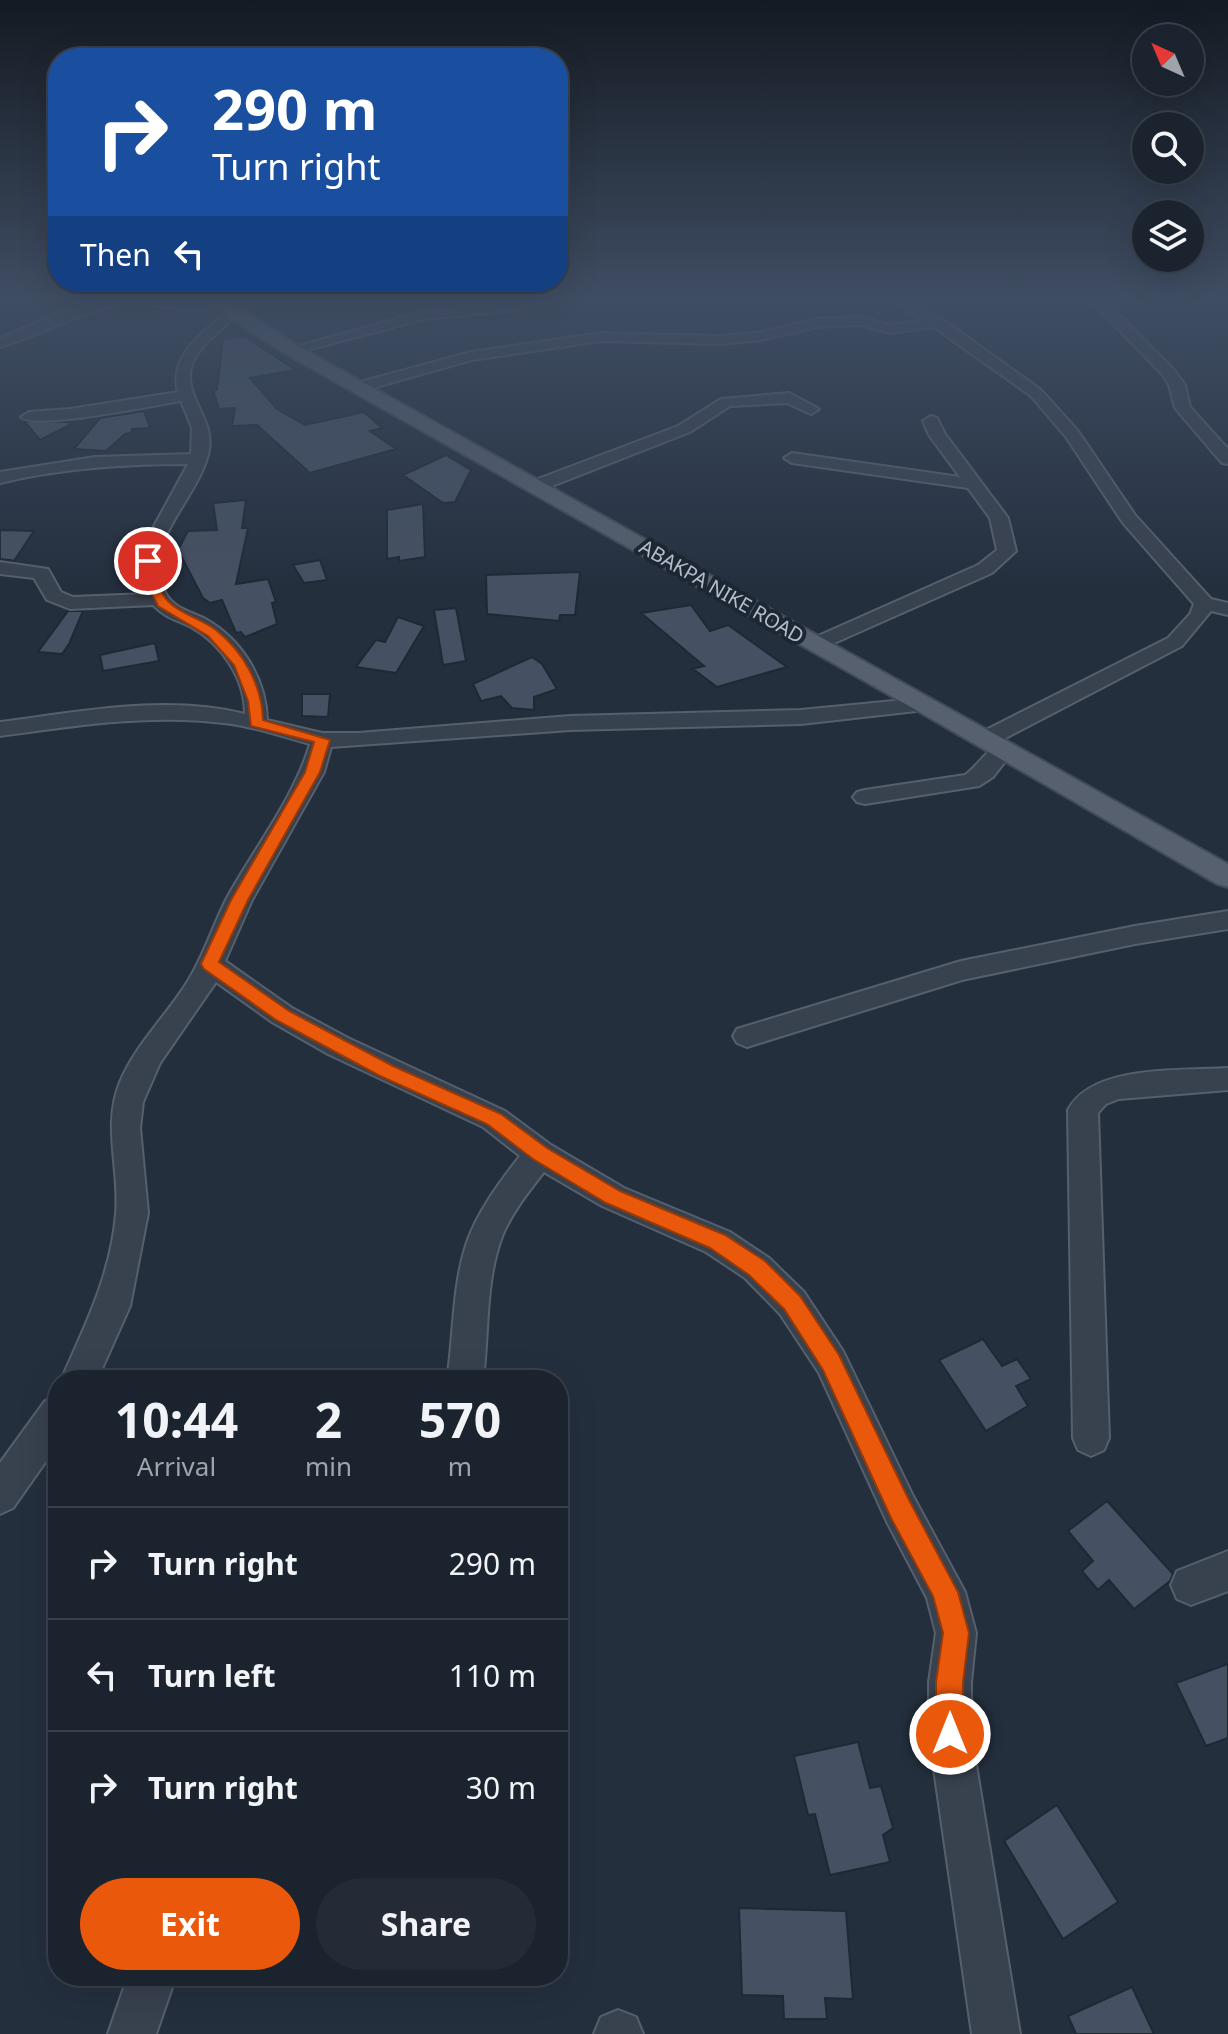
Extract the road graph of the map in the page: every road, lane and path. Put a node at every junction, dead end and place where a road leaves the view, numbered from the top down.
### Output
1 (181, 396) edge
2 (187, 396) edge
3 (374, 396) edge
4 (1036, 396) edge
5 (1180, 396) edge
6 (811, 409) dead end
7 (29, 417) dead end
8 (931, 421) dead end
9 (792, 458) dead end
10 (198, 459) junction
11 (1228, 459) edge
12 (0, 478) edge
13 (973, 484) junction
14 (536, 486) junction
15 (0, 568) edge
16 (158, 599) junction
17 (1204, 603) junction
18 (1228, 609) edge
19 (816, 644) junction
20 (925, 704) junction
21 (256, 723) junction
22 (0, 729) edge
23 (322, 740) junction
24 (994, 744) junction
25 (865, 797) dead end
26 (1228, 877) edge
27 (1228, 920) edge
28 (210, 964) junction
29 (747, 1036) dead end
30 (1228, 1079) edge
31 (540, 1154) junction
32 (84, 1370) edge
33 (467, 1370) edge
34 (48, 1427) edge
35 (1091, 1438) dead end
36 (0, 1495) edge
37 (1228, 1571) edge
38 (1191, 1585) dead end
39 (149, 1986) edge
40 (132, 2034) edge
41 (996, 2034) edge

1 - 7 street
2 - 10 street
3 - 14 main road, ABAKPA NIKE ROAD
4 - 17 street
5 - 11 street
6 - 14 street
8 - 13 street
9 - 13 street
10 - 12 street
10 - 16 street
13 - 19 street
14 - 19 main road, ABAKPA NIKE ROAD
15 - 16 street
16 - 21 street
17 - 18 street
17 - 24 street
19 - 20 main road, ABAKPA NIKE ROAD
20 - 23 street
20 - 24 main road, ABAKPA NIKE ROAD
21 - 22 street
21 - 23 street
23 - 28 street
24 - 25 street
24 - 26 main road, ABAKPA NIKE ROAD
27 - 29 street
28 - 31 street
28 - 32 street
30 - 35 street
31 - 33 street
31 - 41 street
34 - 36 street
37 - 38 street
39 - 40 street

